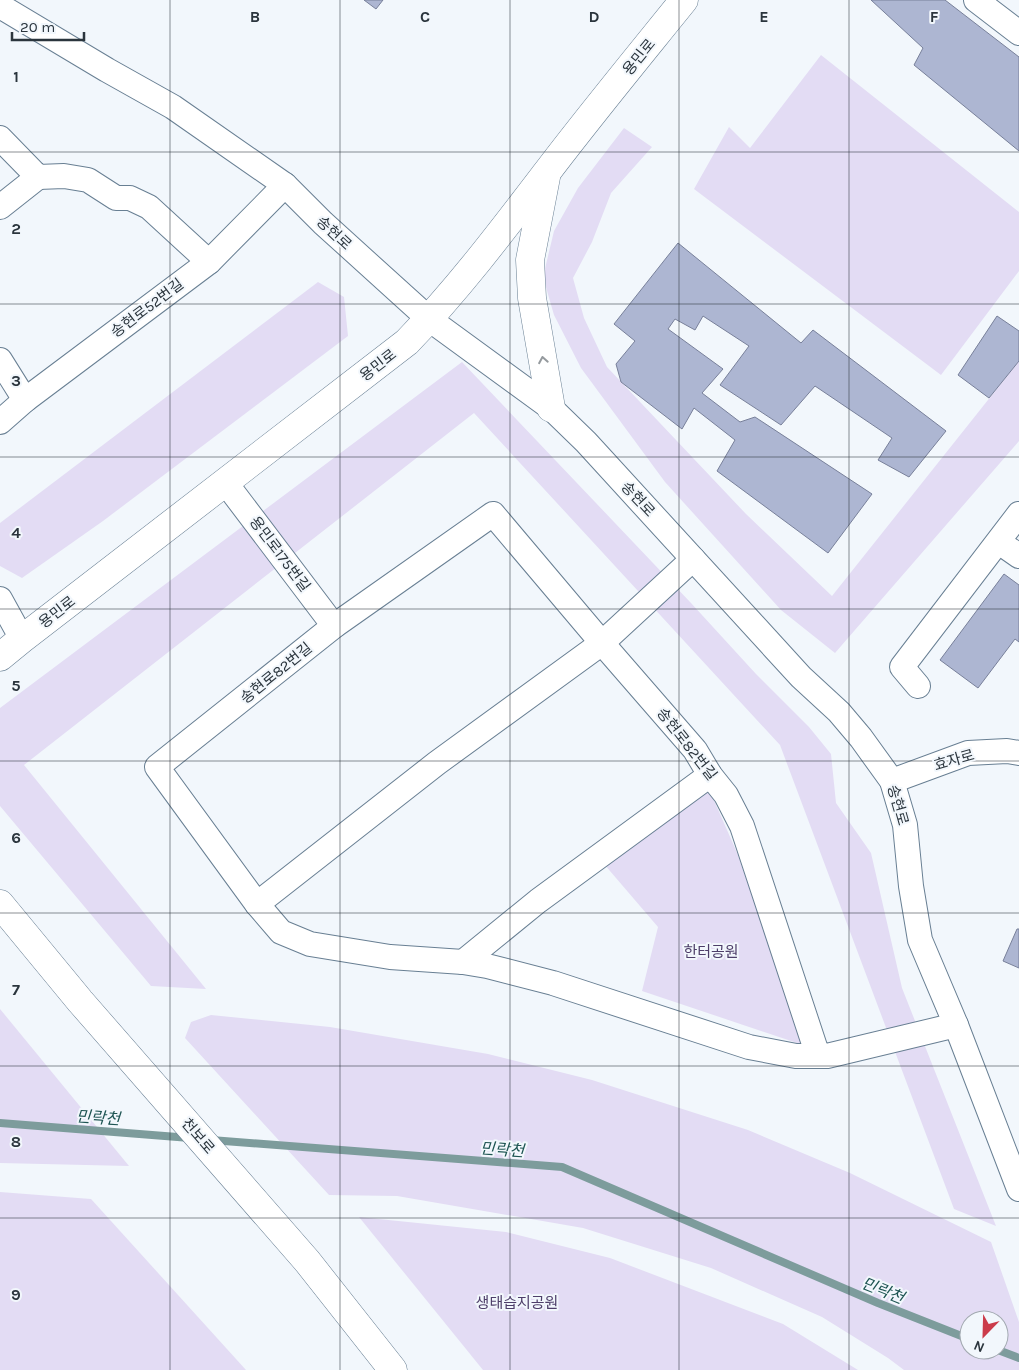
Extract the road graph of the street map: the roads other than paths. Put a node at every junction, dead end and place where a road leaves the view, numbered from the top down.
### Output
1 (684, 0) edge
2 (976, 0) edge
3 (0, 6) edge
4 (1019, 33) edge
5 (0, 138) edge
6 (547, 171) junction
7 (38, 177) junction
8 (285, 186) junction
9 (0, 207) edge
10 (209, 262) junction
11 (429, 319) junction
12 (0, 360) edge
13 (25, 400) junction
14 (551, 408) junction
15 (0, 422) edge
16 (225, 482) junction
17 (1019, 514) edge
18 (999, 542) junction
19 (1019, 556) edge
20 (693, 559) junction
21 (0, 599) edge
22 (334, 626) junction
23 (22, 639) junction
24 (602, 643) junction
25 (0, 657) edge
26 (918, 686) dead end
27 (1019, 753) edge
28 (710, 775) junction
29 (892, 781) junction
30 (0, 904) edge
31 (257, 904) junction
32 (463, 962) junction
33 (956, 1025) junction
34 (818, 1056) junction
35 (1019, 1189) edge
36 (393, 1370) edge

1 - 6 main road, 용민로
2 - 4 street
3 - 8 street, 송현로
5 - 7 street
6 - 11 main road, 용민로
14 -> 6 main road
7 - 9 street
7 - 10 street
8 - 10 street, 송현로52번길
8 - 11 street, 송현로
10 - 13 street, 송현로52번길
11 - 14 street, 송현로
11 - 16 main road, 용민로
12 - 13 street
13 - 15 street, 송현로52번길
14 - 20 street, 송현로
16 - 22 street, 용민로175번길
16 - 23 main road, 용민로
17 - 18 street
18 - 19 street
18 - 26 street
20 - 24 street
20 - 29 street, 송현로
21 - 23 street
22 - 24 street, 송현로82번길
22 - 31 street, 송현로82번길
23 - 25 main road, 용민로
24 - 28 street, 송현로82번길
24 - 31 street
27 - 29 street, 효자로
28 - 32 street
28 - 34 street, 송현로82번길
29 - 33 street, 송현로
30 - 36 main road, 천보로
31 - 32 street, 송현로82번길
32 - 34 street, 송현로82번길
33 - 34 street, 송현로82번길
33 - 35 street, 송현로

